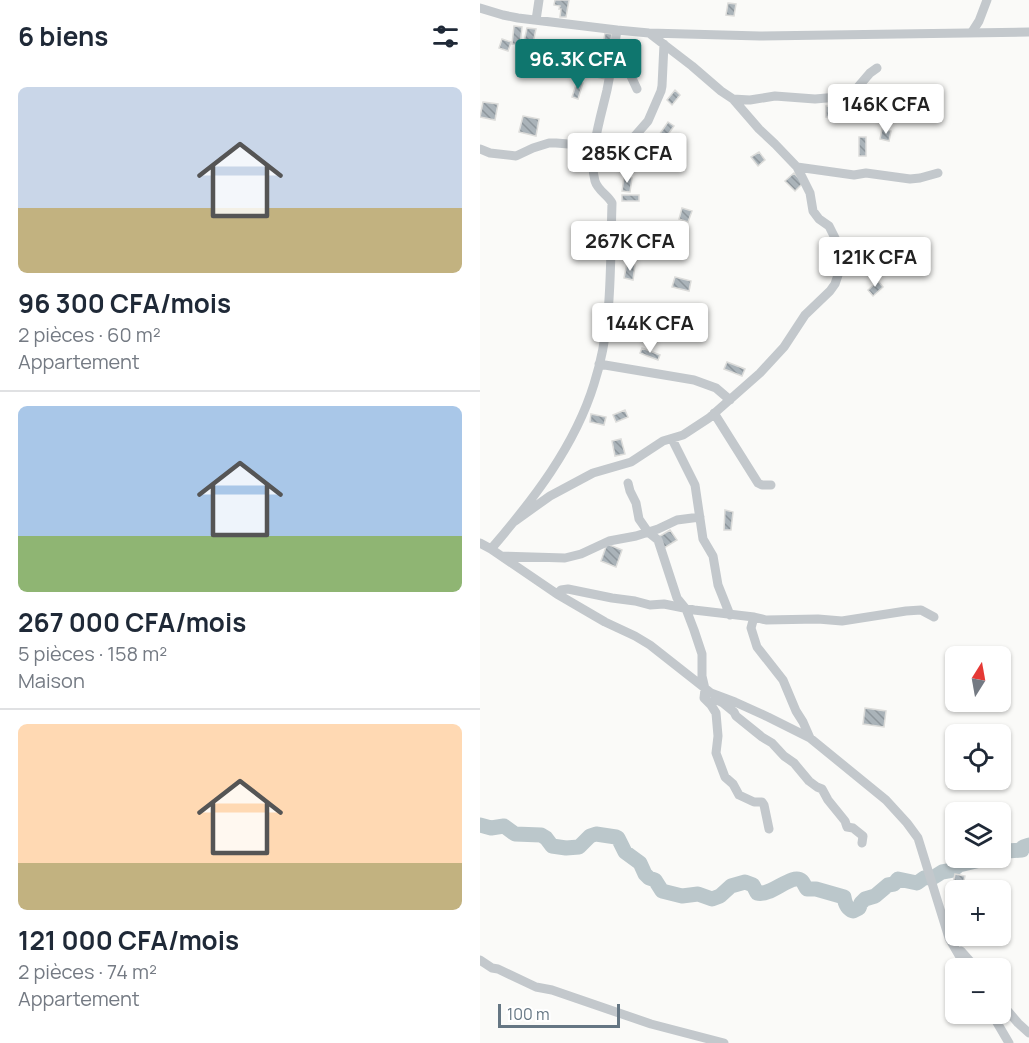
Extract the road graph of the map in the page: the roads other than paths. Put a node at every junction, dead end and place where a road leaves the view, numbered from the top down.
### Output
1 (539, 0) edge
2 (987, 0) edge
3 (480, 8) edge
4 (536, 20) junction
5 (617, 30) junction
6 (972, 32) junction
7 (1029, 32) edge
8 (649, 33) junction
9 (664, 44) junction
10 (614, 54) junction
11 (877, 68) dead end
12 (637, 89) dead end
13 (733, 99) junction
14 (594, 146) junction
15 (480, 149) edge
16 (797, 167) junction
17 (938, 173) dead end
18 (599, 364) junction
19 (730, 400) junction
20 (714, 413) junction
21 (672, 439) junction
22 (628, 483) dead end
23 (771, 485) dead end
24 (700, 517) junction
25 (515, 521) junction
26 (648, 532) junction
27 (480, 543) edge
28 (491, 549) junction
29 (501, 556) junction
30 (557, 594) junction
31 (686, 609) junction
32 (730, 615) junction
33 (754, 617) junction
34 (934, 617) dead end
35 (705, 689) junction
36 (810, 738) junction
37 (769, 829) dead end
38 (862, 843) dead end
39 (945, 925) edge
40 (956, 946) edge
41 (967, 958) edge
42 (480, 960) edge
43 (1011, 1015) edge
44 (998, 1024) edge
45 (1029, 1033) edge
46 (724, 1043) edge
47 (1009, 1043) edge

1 - 4 street
2 - 6 street
3 - 4 street
4 - 5 street
5 - 8 street
5 - 10 street
6 - 7 street
6 - 8 street
8 - 9 street
9 - 13 street
9 - 14 street
10 - 12 street
10 - 14 street
11 - 13 street
13 - 16 street
14 - 15 street
14 - 18 street
16 - 17 street
16 - 19 street
18 - 19 street
18 - 25 street
19 - 20 street
20 - 21 street
20 - 23 street
21 - 24 street
21 - 25 street
22 - 26 street
24 - 26 street
24 - 32 street
25 - 28 street
26 - 29 street
26 - 31 street
27 - 28 street
28 - 29 street
29 - 30 street
30 - 31 street
30 - 35 street
31 - 32 street
31 - 35 street
32 - 33 street
33 - 34 street
33 - 36 street
35 - 36 street
35 - 37 street
35 - 38 street
36 - 39 street
40 - 41 street
42 - 46 street
43 - 45 street
44 - 47 street

